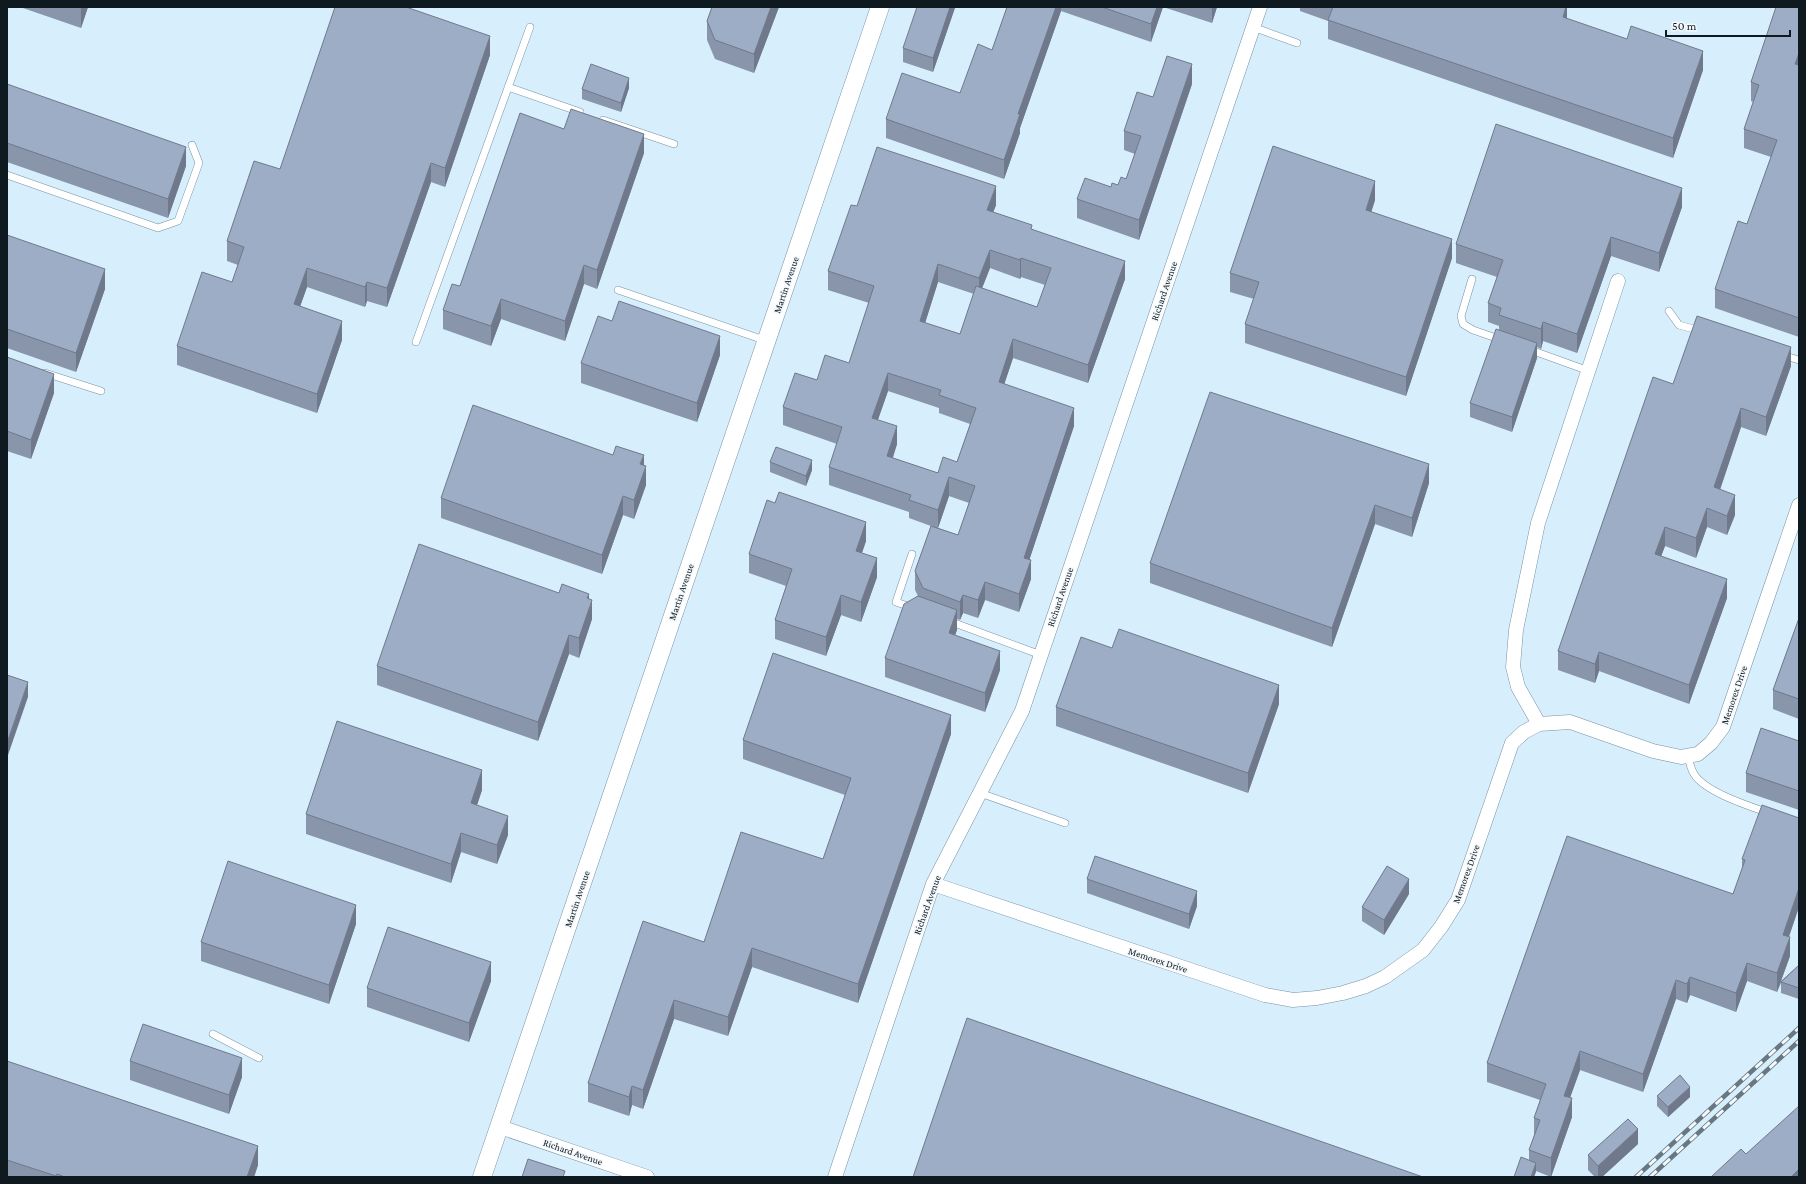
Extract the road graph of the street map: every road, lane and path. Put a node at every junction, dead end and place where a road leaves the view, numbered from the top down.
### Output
1 (880, 7) edge
2 (1260, 7) edge
3 (530, 26) dead end
4 (1253, 27) junction
5 (1297, 43) dead end
6 (508, 87) junction
7 (591, 116) edge
8 (598, 118) edge
9 (674, 144) dead end
10 (192, 145) dead end
11 (7, 175) edge
12 (1472, 279) dead end
13 (1618, 281) dead end
14 (618, 290) dead end
15 (1669, 311) dead end
16 (1708, 334) edge
17 (767, 341) junction
18 (416, 342) dead end
19 (1509, 342) edge
20 (1523, 348) edge
21 (1776, 353) edge
22 (1799, 360) edge
23 (37, 371) edge
24 (1589, 371) junction
25 (101, 391) dead end
26 (1799, 505) edge
27 (912, 554) dead end
28 (918, 610) edge
29 (940, 618) edge
30 (1041, 655) junction
31 (1539, 724) junction
32 (1688, 756) junction
33 (980, 793) junction
34 (1777, 816) edge
35 (1066, 823) dead end
36 (934, 884) junction
37 (214, 1034) dead end
38 (259, 1058) dead end
39 (500, 1127) junction
40 (482, 1177) edge
41 (647, 1177) edge
42 (834, 1177) edge

1 - 17 street, Martin Avenue
2 - 4 street, Richard Avenue
3 - 6 lane
4 - 5 lane
4 - 30 street, Richard Avenue
6 - 7 lane
6 - 18 lane
8 - 9 lane
10 - 11 lane
12 - 19 lane
13 - 24 street
14 - 17 lane
15 - 16 lane
17 - 39 street, Martin Avenue
20 - 24 lane
21 - 22 lane
23 - 25 lane
24 - 31 street
26 - 32 street, Memorex Drive
27 - 28 lane
29 - 30 lane
30 - 33 street, Richard Avenue
31 - 32 street, Memorex Drive
31 - 36 street, Memorex Drive
32 - 34 lane
33 - 35 lane
33 - 36 street, Richard Avenue
36 - 42 street, Richard Avenue
37 - 38 lane
39 - 40 street, Martin Avenue
39 - 41 street, Richard Avenue

